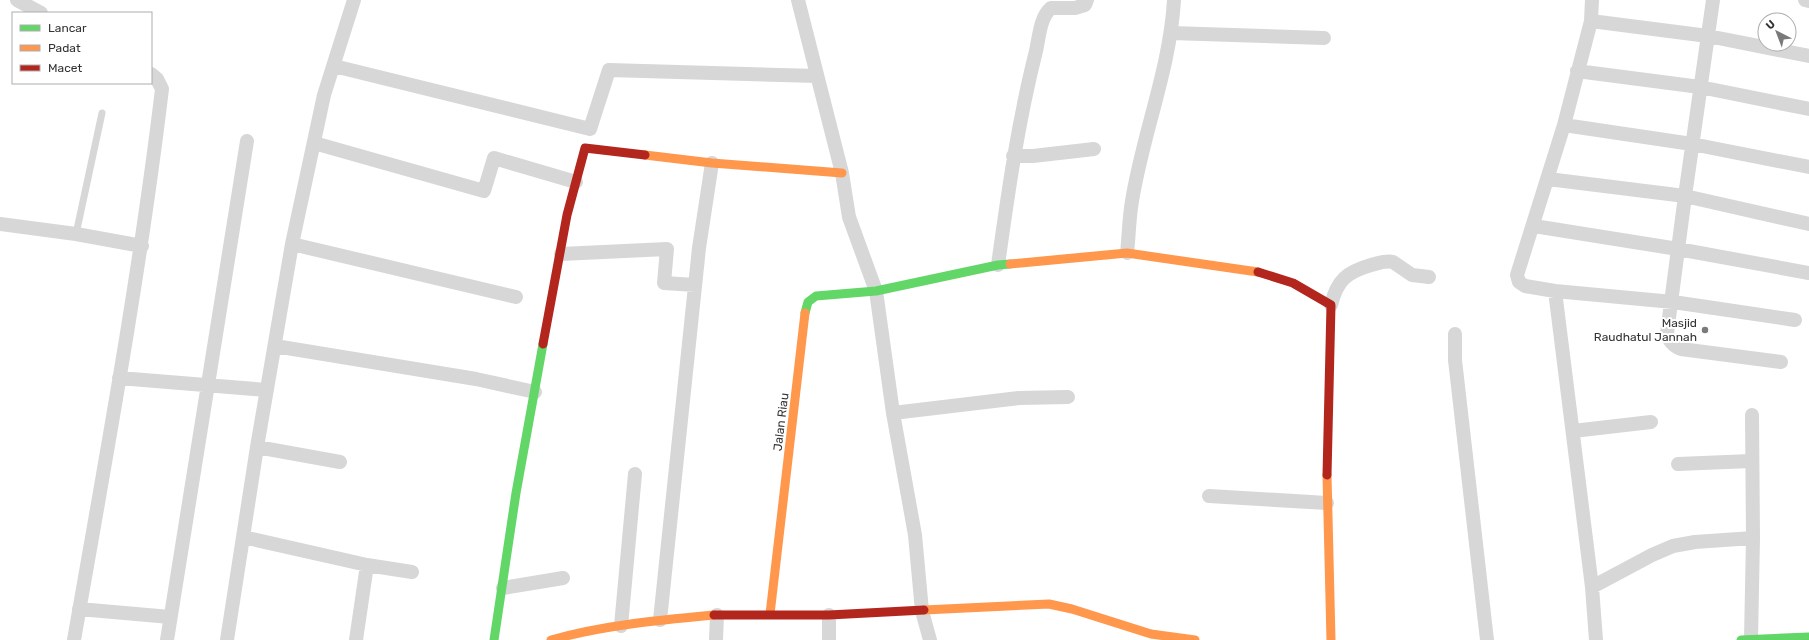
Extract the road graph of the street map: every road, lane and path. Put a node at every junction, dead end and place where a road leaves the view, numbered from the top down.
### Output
1 (17, 0) edge
2 (354, 0) edge
3 (798, 0) edge
4 (1087, 0) edge
5 (1174, 0) edge
6 (1592, 0) edge
7 (1713, 0) edge
8 (1805, 0) edge
9 (1809, 1) edge
10 (39, 12) edge
11 (1590, 21) junction
12 (1171, 33) junction
13 (1708, 36) junction
14 (1324, 38) dead end
15 (1809, 56) edge
16 (334, 66) junction
17 (1577, 71) junction
18 (152, 75) edge
19 (817, 76) junction
20 (1700, 87) junction
21 (1809, 109) edge
22 (102, 113) dead end
23 (1564, 125) junction
24 (590, 129) junction
25 (247, 141) dead end
26 (314, 143) junction
27 (1692, 144) junction
28 (585, 148) junction
29 (1094, 149) dead end
30 (1013, 156) junction
31 (712, 163) junction
32 (1809, 167) edge
33 (842, 173) junction
34 (1548, 179) junction
35 (576, 182) junction
36 (1684, 196) junction
37 (0, 224) edge
38 (1809, 224) edge
39 (1534, 226) junction
40 (76, 234) junction
41 (292, 244) junction
42 (142, 246) junction
43 (1678, 249) junction
44 (1127, 253) junction
45 (561, 254) junction
46 (998, 265) junction
47 (1809, 273) edge
48 (1429, 277) dead end
49 (696, 286) junction
50 (876, 291) junction
51 (1555, 292) junction
52 (516, 297) dead end
53 (1672, 302) junction
54 (1331, 305) junction
55 (1795, 320) dead end
56 (1455, 334) dead end
57 (275, 346) junction
58 (1781, 362) dead end
59 (119, 378) junction
60 (208, 386) junction
61 (267, 390) junction
62 (535, 392) junction
63 (1068, 397) dead end
64 (893, 414) junction
65 (1752, 415) dead end
66 (1651, 422) dead end
67 (1573, 431) junction
68 (257, 447) junction
69 (1751, 461) junction
70 (340, 462) dead end
71 (1678, 464) dead end
72 (635, 474) dead end
73 (1209, 496) dead end
74 (1327, 503) junction
75 (243, 537) junction
76 (1753, 538) junction
77 (366, 565) junction
78 (412, 572) dead end
79 (563, 578) dead end
80 (1592, 587) junction
81 (503, 588) junction
82 (79, 609) junction
83 (922, 611) junction
84 (770, 614) junction
85 (717, 615) junction
86 (829, 615) junction
87 (170, 617) junction
88 (660, 620) junction
89 (621, 626) junction
90 (1809, 637) edge
91 (74, 640) edge
92 (167, 640) edge
93 (227, 640) edge
94 (356, 640) edge
95 (494, 640) edge
96 (551, 640) edge
97 (716, 640) edge
98 (829, 640) edge
99 (930, 640) edge
100 (1195, 640) edge
101 (1331, 640) edge
102 (1487, 640) edge
103 (1596, 640) edge
104 (1746, 640) edge

1 - 10 street
2 - 16 street
3 - 19 street
4 - 30 street
5 - 12 street
6 - 11 street
7 - 13 street
8 - 9 street
11 - 13 street
11 - 17 street
12 - 14 street
12 - 44 street
13 - 15 street
13 - 20 street
16 - 24 street
16 - 26 street
17 - 20 street
17 - 23 street
18 - 42 street
19 - 24 street
19 - 33 street
20 - 21 street
20 - 27 street
22 - 40 lane
23 - 27 street
23 - 34 street
24 - 28 street
25 - 60 street
26 - 35 street
26 - 41 street
27 - 32 street
27 - 36 street
28 - 31 street
28 - 35 street
29 - 30 street
30 - 46 street
31 - 33 street
31 - 49 street
33 - 50 street
34 - 36 street
34 - 39 street
35 - 45 street
36 - 38 street
36 - 43 street
37 - 40 street
39 - 43 street
39 - 51 street
40 - 42 street
41 - 52 street
41 - 57 street
42 - 59 street
43 - 47 street
43 - 53 street
44 - 46 street, Jalan Riau
44 - 54 street, Jalan Riau
45 - 49 street
45 - 62 street
46 - 50 street, Jalan Riau
48 - 54 street
49 - 88 street
50 - 64 street
50 - 84 street, Jalan Riau
51 - 53 street
51 - 67 street
53 - 55 street
53 - 58 street
54 - 74 street
56 - 102 street
57 - 61 street
57 - 62 street
59 - 60 street
59 - 82 street
60 - 61 street
60 - 87 street
61 - 68 street
62 - 81 street
63 - 64 street
64 - 83 street
65 - 69 street
66 - 67 street
67 - 80 street
68 - 70 street
68 - 75 street
69 - 71 street
69 - 76 street
72 - 89 street
73 - 74 street
74 - 101 street
75 - 77 street
75 - 93 street
76 - 80 street
76 - 104 street
77 - 78 street
77 - 94 street
79 - 81 street
80 - 103 street
81 - 95 street
82 - 87 street
82 - 91 street
83 - 86 street
83 - 99 street
83 - 100 street
84 - 85 street
84 - 86 street
85 - 88 street
85 - 97 street
86 - 98 street
87 - 92 street
88 - 89 street
89 - 96 street
90 - 104 street

